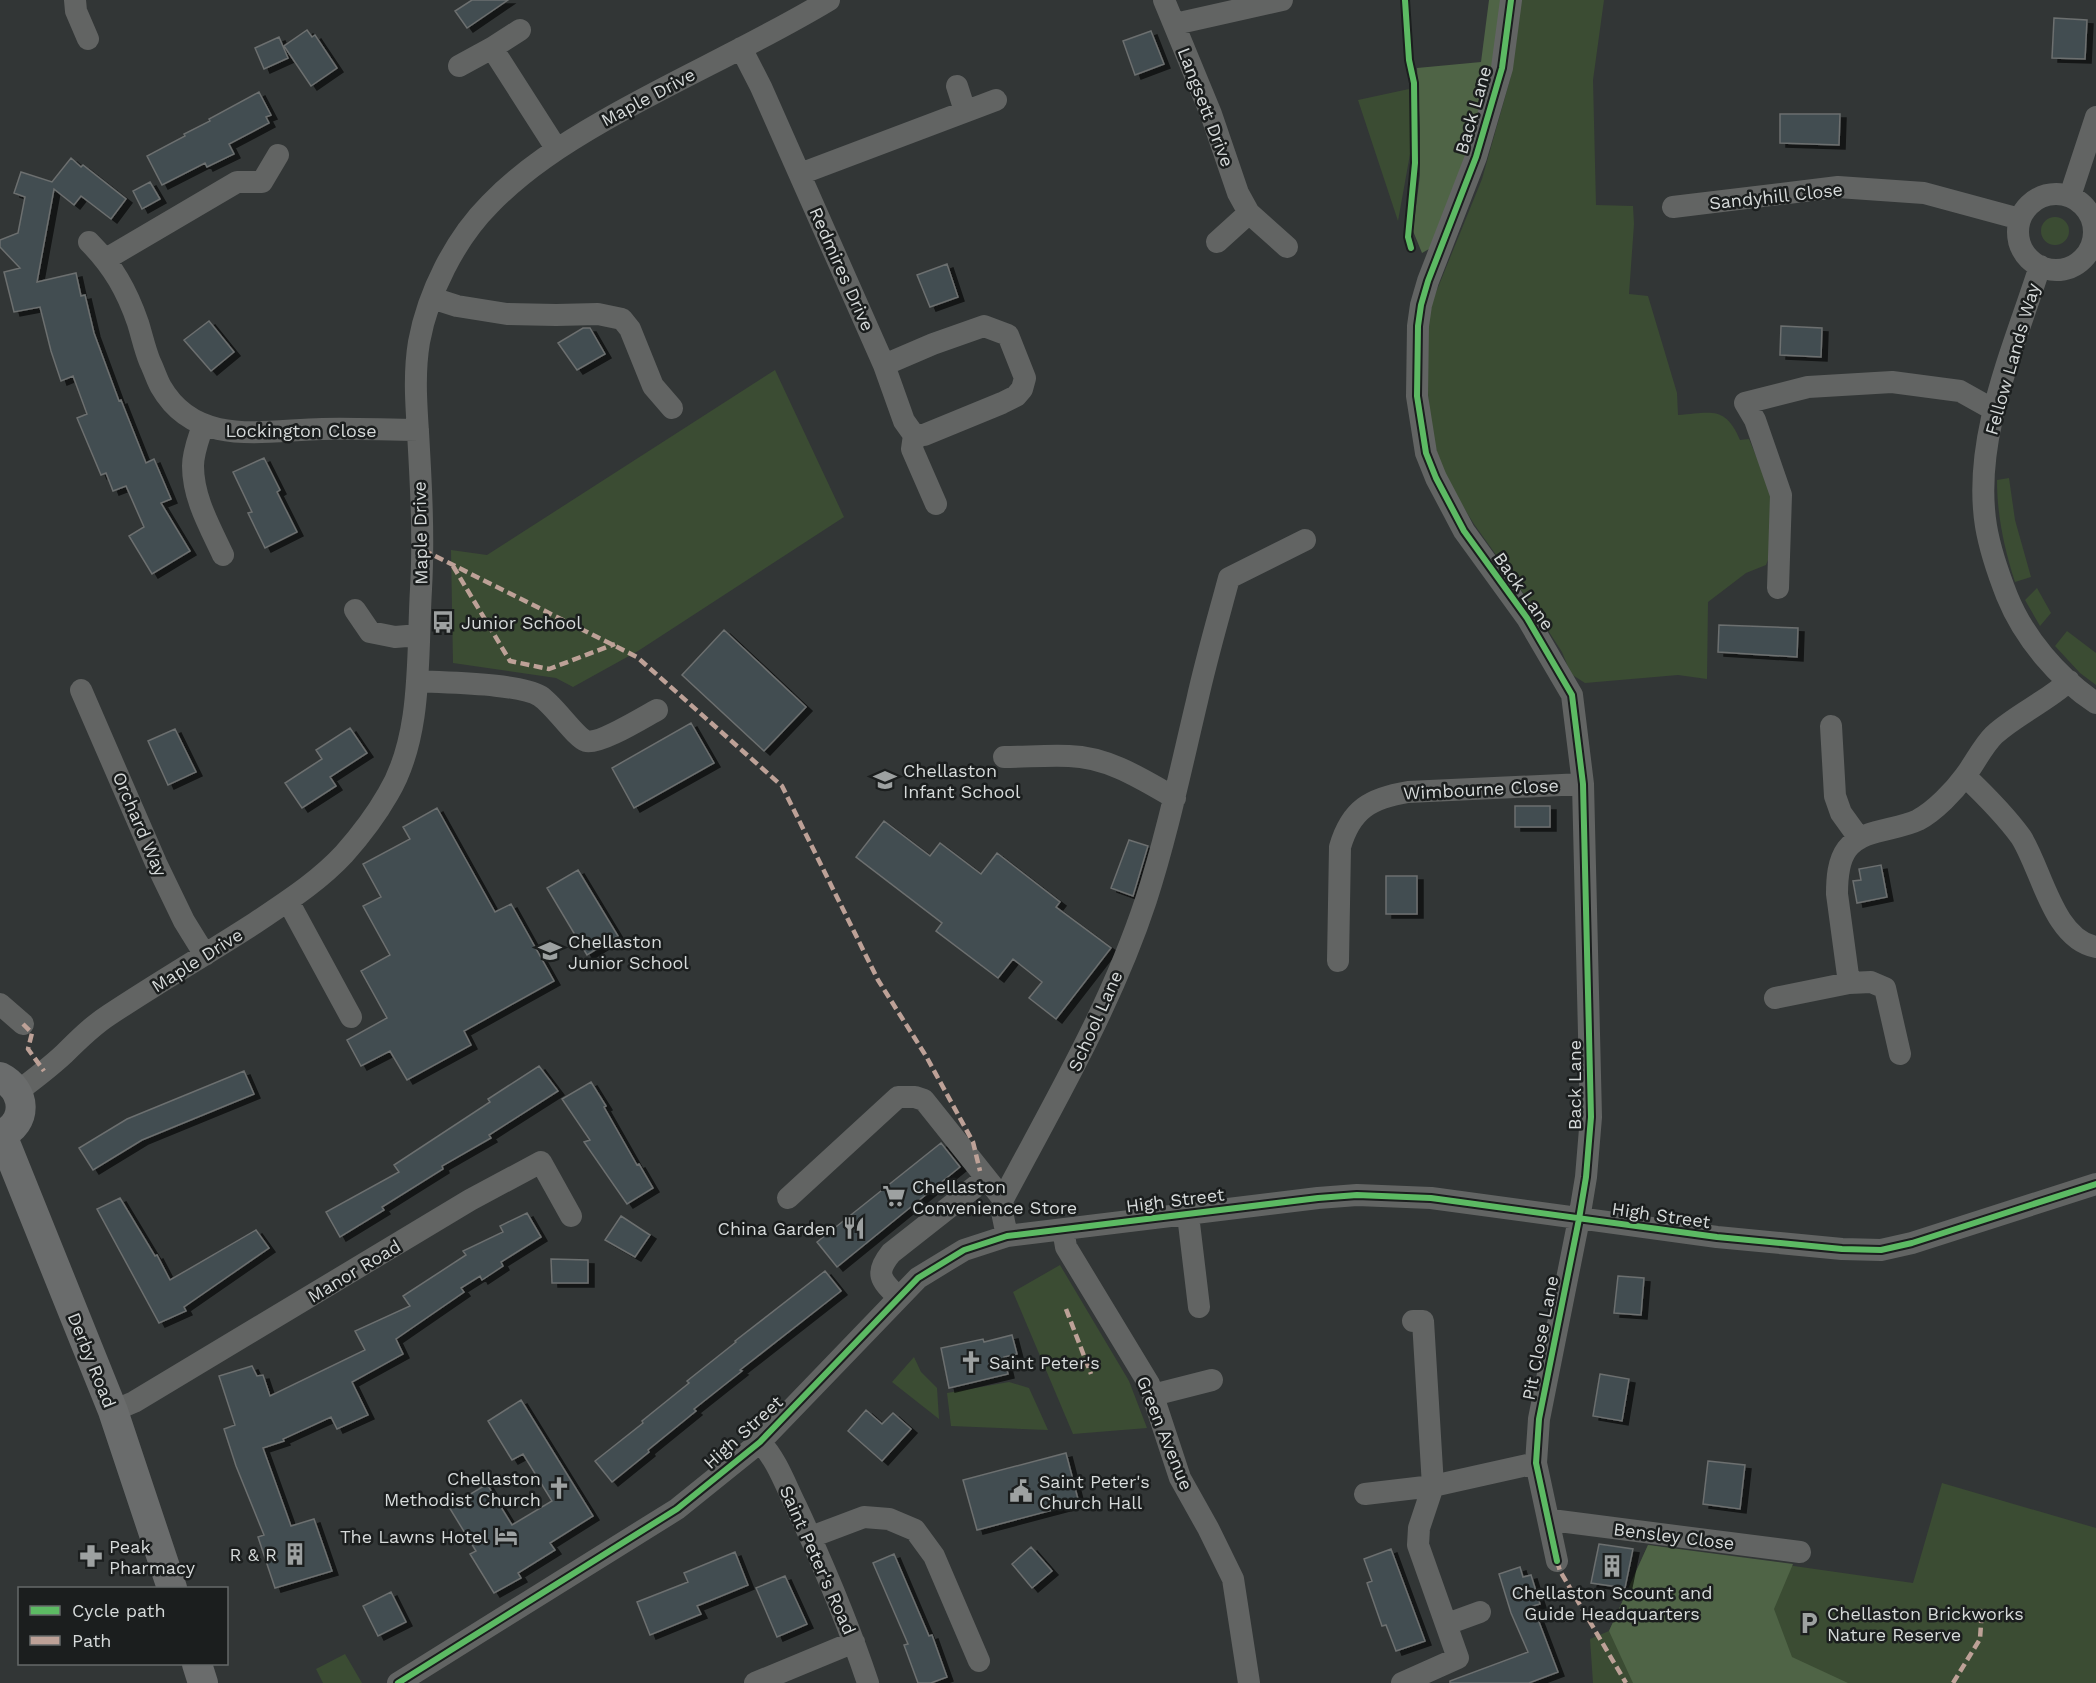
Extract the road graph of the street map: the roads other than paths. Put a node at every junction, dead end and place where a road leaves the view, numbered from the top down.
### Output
1 (75, 0) edge
2 (829, 0) edge
3 (1164, 0) edge
4 (1282, 0) edge
5 (1511, 0) edge
6 (1175, 24) junction
7 (520, 30) dead end
8 (88, 39) dead end
9 (492, 48) junction
10 (741, 48) junction
11 (459, 66) dead end
12 (957, 87) dead end
13 (996, 100) dead end
14 (965, 111) junction
15 (2096, 117) edge
16 (556, 148) junction
17 (279, 155) dead end
18 (800, 174) junction
19 (2070, 196) junction
20 (1672, 207) dead end
21 (1249, 213) junction
22 (2020, 219) junction
23 (89, 242) dead end
24 (1217, 242) dead end
25 (2094, 245) edge
26 (1287, 247) dead end
27 (106, 259) junction
28 (2040, 266) junction
29 (432, 298) junction
30 (884, 365) junction
31 (672, 408) dead end
32 (1994, 410) junction
33 (203, 425) junction
34 (418, 430) junction
35 (914, 435) junction
36 (936, 504) dead end
37 (1305, 540) dead end
38 (223, 555) dead end
39 (1778, 588) dead end
40 (355, 610) dead end
41 (419, 635) junction
42 (417, 681) junction
43 (2069, 681) junction
44 (81, 690) dead end
45 (2096, 703) edge
46 (657, 710) dead end
47 (1831, 726) dead end
48 (1004, 757) dead end
49 (1965, 776) junction
50 (1583, 784) junction
51 (1175, 798) junction
52 (1859, 838) junction
53 (288, 901) junction
54 (2096, 947) edge
55 (205, 955) junction
56 (1338, 961) dead end
57 (1849, 983) junction
58 (1775, 998) dead end
59 (0, 1004) edge
60 (351, 1017) dead end
61 (23, 1023) dead end
62 (1900, 1054) dead end
63 (9, 1084) edge
64 (1, 1135) edge
65 (986, 1179) junction
66 (2095, 1189) edge
67 (788, 1198) dead end
68 (1003, 1199) junction
69 (1188, 1215) junction
70 (571, 1216) dead end
71 (1579, 1219) junction
72 (1063, 1228) junction
73 (1007, 1236) junction
74 (898, 1297) junction
75 (1199, 1307) dead end
76 (1413, 1321) dead end
77 (1212, 1380) dead end
78 (1153, 1395) junction
79 (113, 1411) junction
80 (760, 1442) junction
81 (1536, 1463) junction
82 (1433, 1486) junction
83 (1365, 1494) dead end
84 (1549, 1522) junction
85 (811, 1537) junction
86 (1800, 1552) dead end
87 (1557, 1561) dead end
88 (172, 1587) edge
89 (1480, 1612) dead end
90 (1447, 1624) junction
91 (854, 1642) junction
92 (979, 1661) dead end
93 (197, 1665) edge
94 (203, 1683) edge
95 (398, 1683) edge
96 (754, 1683) edge
97 (868, 1683) edge
98 (1249, 1683) edge
99 (1402, 1683) edge

1 - 8 street
2 - 10 street, Maple Drive
3 - 6 street, Langsett Drive
4 - 6 street
5 - 50 street, Back Lane
6 - 21 street, Langsett Drive
7 - 9 street
9 - 11 street
9 - 16 street
10 - 16 street, Maple Drive
10 - 18 street, Redmires Drive
12 - 14 street
13 - 14 street
14 - 18 street
15 - 19 street
16 - 29 street, Maple Drive
17 - 27 street
18 - 30 street, Redmires Drive
19 - 22 street
19 - 25 street, Fellow Lands Way
20 - 22 street, Sandyhill Close
21 - 24 street
21 - 26 street, Langsett Drive
22 - 28 street, Fellow Lands Way
23 - 27 street, Lockington Close
25 - 28 street, Fellow Lands Way
27 - 33 street, Lockington Close
28 - 32 street, Fellow Lands Way
29 - 31 street
29 - 34 street, Maple Drive
30 - 35 street, Redmires Drive
30 - 35 street
32 - 39 street
32 - 43 street, Fellow Lands Way
33 - 34 street, Lockington Close
33 - 38 street
34 - 41 street, Maple Drive
35 - 36 street
37 - 51 street, School Lane
40 - 41 street
41 - 42 street, Maple Drive
42 - 46 street
42 - 53 street, Maple Drive
43 - 45 street, Fellow Lands Way
43 - 49 street
44 - 55 street, Orchard Way
47 - 52 street
48 - 51 street
49 - 52 street
49 - 54 street
50 - 56 street, Wimbourne Close
50 - 71 street, Back Lane
51 - 68 street, School Lane
52 - 57 street
53 - 55 street, Maple Drive
53 - 60 street
55 - 63 street, Maple Drive
57 - 58 street
57 - 62 street
59 - 61 street
63 - 64 main road
64 - 79 main road, Derby Road
65 - 67 street
65 - 68 street
65 - 74 street
66 - 71 street, High Street
68 - 73 street
69 - 71 street, High Street
69 - 72 street, High Street
69 - 75 street
70 - 79 street, Manor Road
71 - 81 street, Pit Close Lane
72 - 73 street, High Street
72 - 78 street, Green Avenue
73 - 74 street, High Street
74 - 80 street, High Street
76 - 82 street
77 - 78 street
78 - 98 street, Green Avenue
79 - 88 main road, Derby Road
80 - 85 street, Saint Peter's Road
80 - 95 street, High Street
81 - 82 street
81 - 84 street, Pit Close Lane
82 - 83 street
82 - 90 street
84 - 86 street, Bensley Close
84 - 87 street, Pit Close Lane
85 - 91 street, Saint Peter's Road
85 - 92 street
89 - 90 street
90 - 99 street
91 - 96 street
91 - 97 street, Saint Peter's Road
93 - 94 main road

